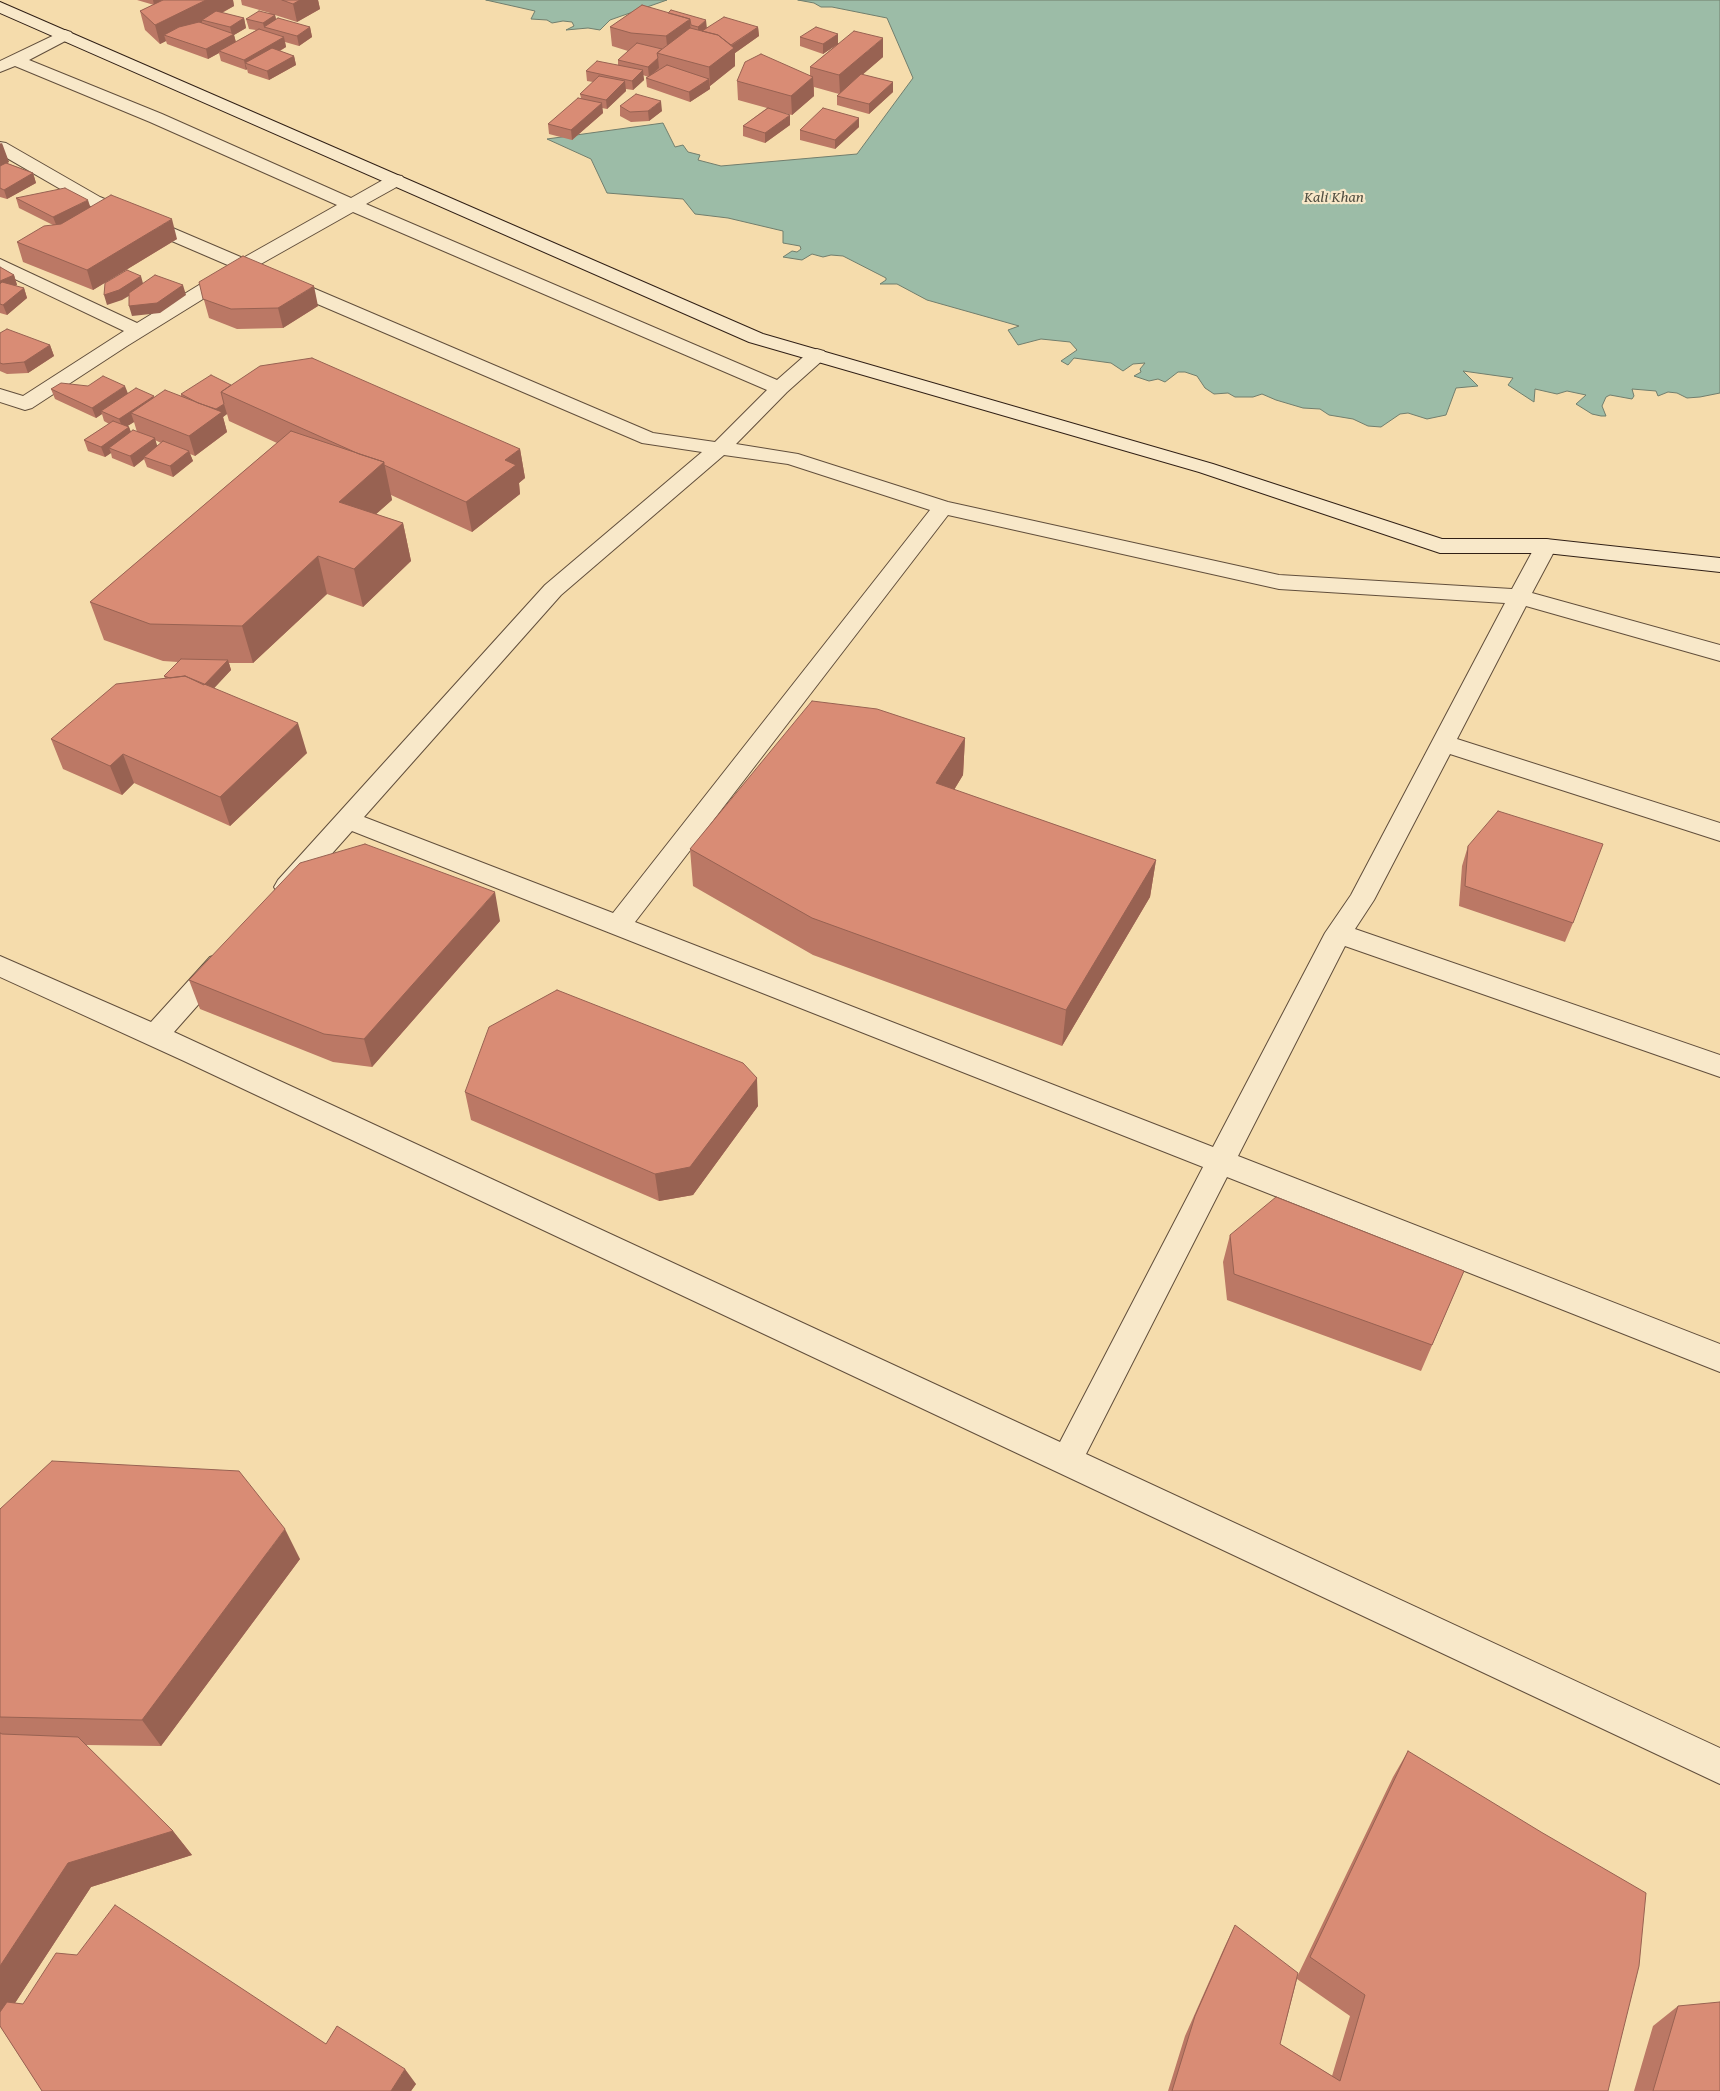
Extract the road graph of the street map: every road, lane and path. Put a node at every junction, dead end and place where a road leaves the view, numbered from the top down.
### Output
1 (0, 7) edge
2 (65, 35) junction
3 (8, 63) edge
4 (0, 147) edge
5 (396, 180) junction
6 (352, 205) junction
7 (0, 265) edge
8 (245, 266) junction
9 (139, 331) junction
10 (817, 355) junction
11 (780, 388) junction
12 (0, 396) edge
13 (721, 447) junction
14 (942, 506) junction
15 (1546, 546) junction
16 (1720, 564) edge
17 (1520, 597) junction
18 (1720, 653) edge
19 (1443, 743) junction
20 (348, 820) junction
21 (1720, 832) edge
22 (274, 901) edge
23 (618, 926) junction
24 (1338, 933) junction
25 (234, 946) edge
26 (0, 966) edge
27 (154, 1035) junction
28 (1720, 1066) edge
29 (1220, 1162) junction
30 (1720, 1358) edge
31 (1066, 1460) junction
32 (1720, 1766) edge

1 - 2 street
2 - 3 street
2 - 5 street
3 - 6 street
4 - 8 street
5 - 6 street
5 - 10 street
6 - 8 street
6 - 11 street
7 - 9 street
8 - 9 street
8 - 13 street
9 - 12 street
10 - 11 street
10 - 15 street
11 - 13 street
13 - 14 street
13 - 20 street
14 - 17 street
14 - 23 street
15 - 16 street
15 - 17 street
17 - 18 street
17 - 19 street
19 - 21 street
19 - 24 street
20 - 22 street
20 - 23 street
23 - 29 street
24 - 28 street
24 - 29 street
25 - 27 street
26 - 27 street
27 - 31 street
29 - 30 street
29 - 31 street
31 - 32 street

